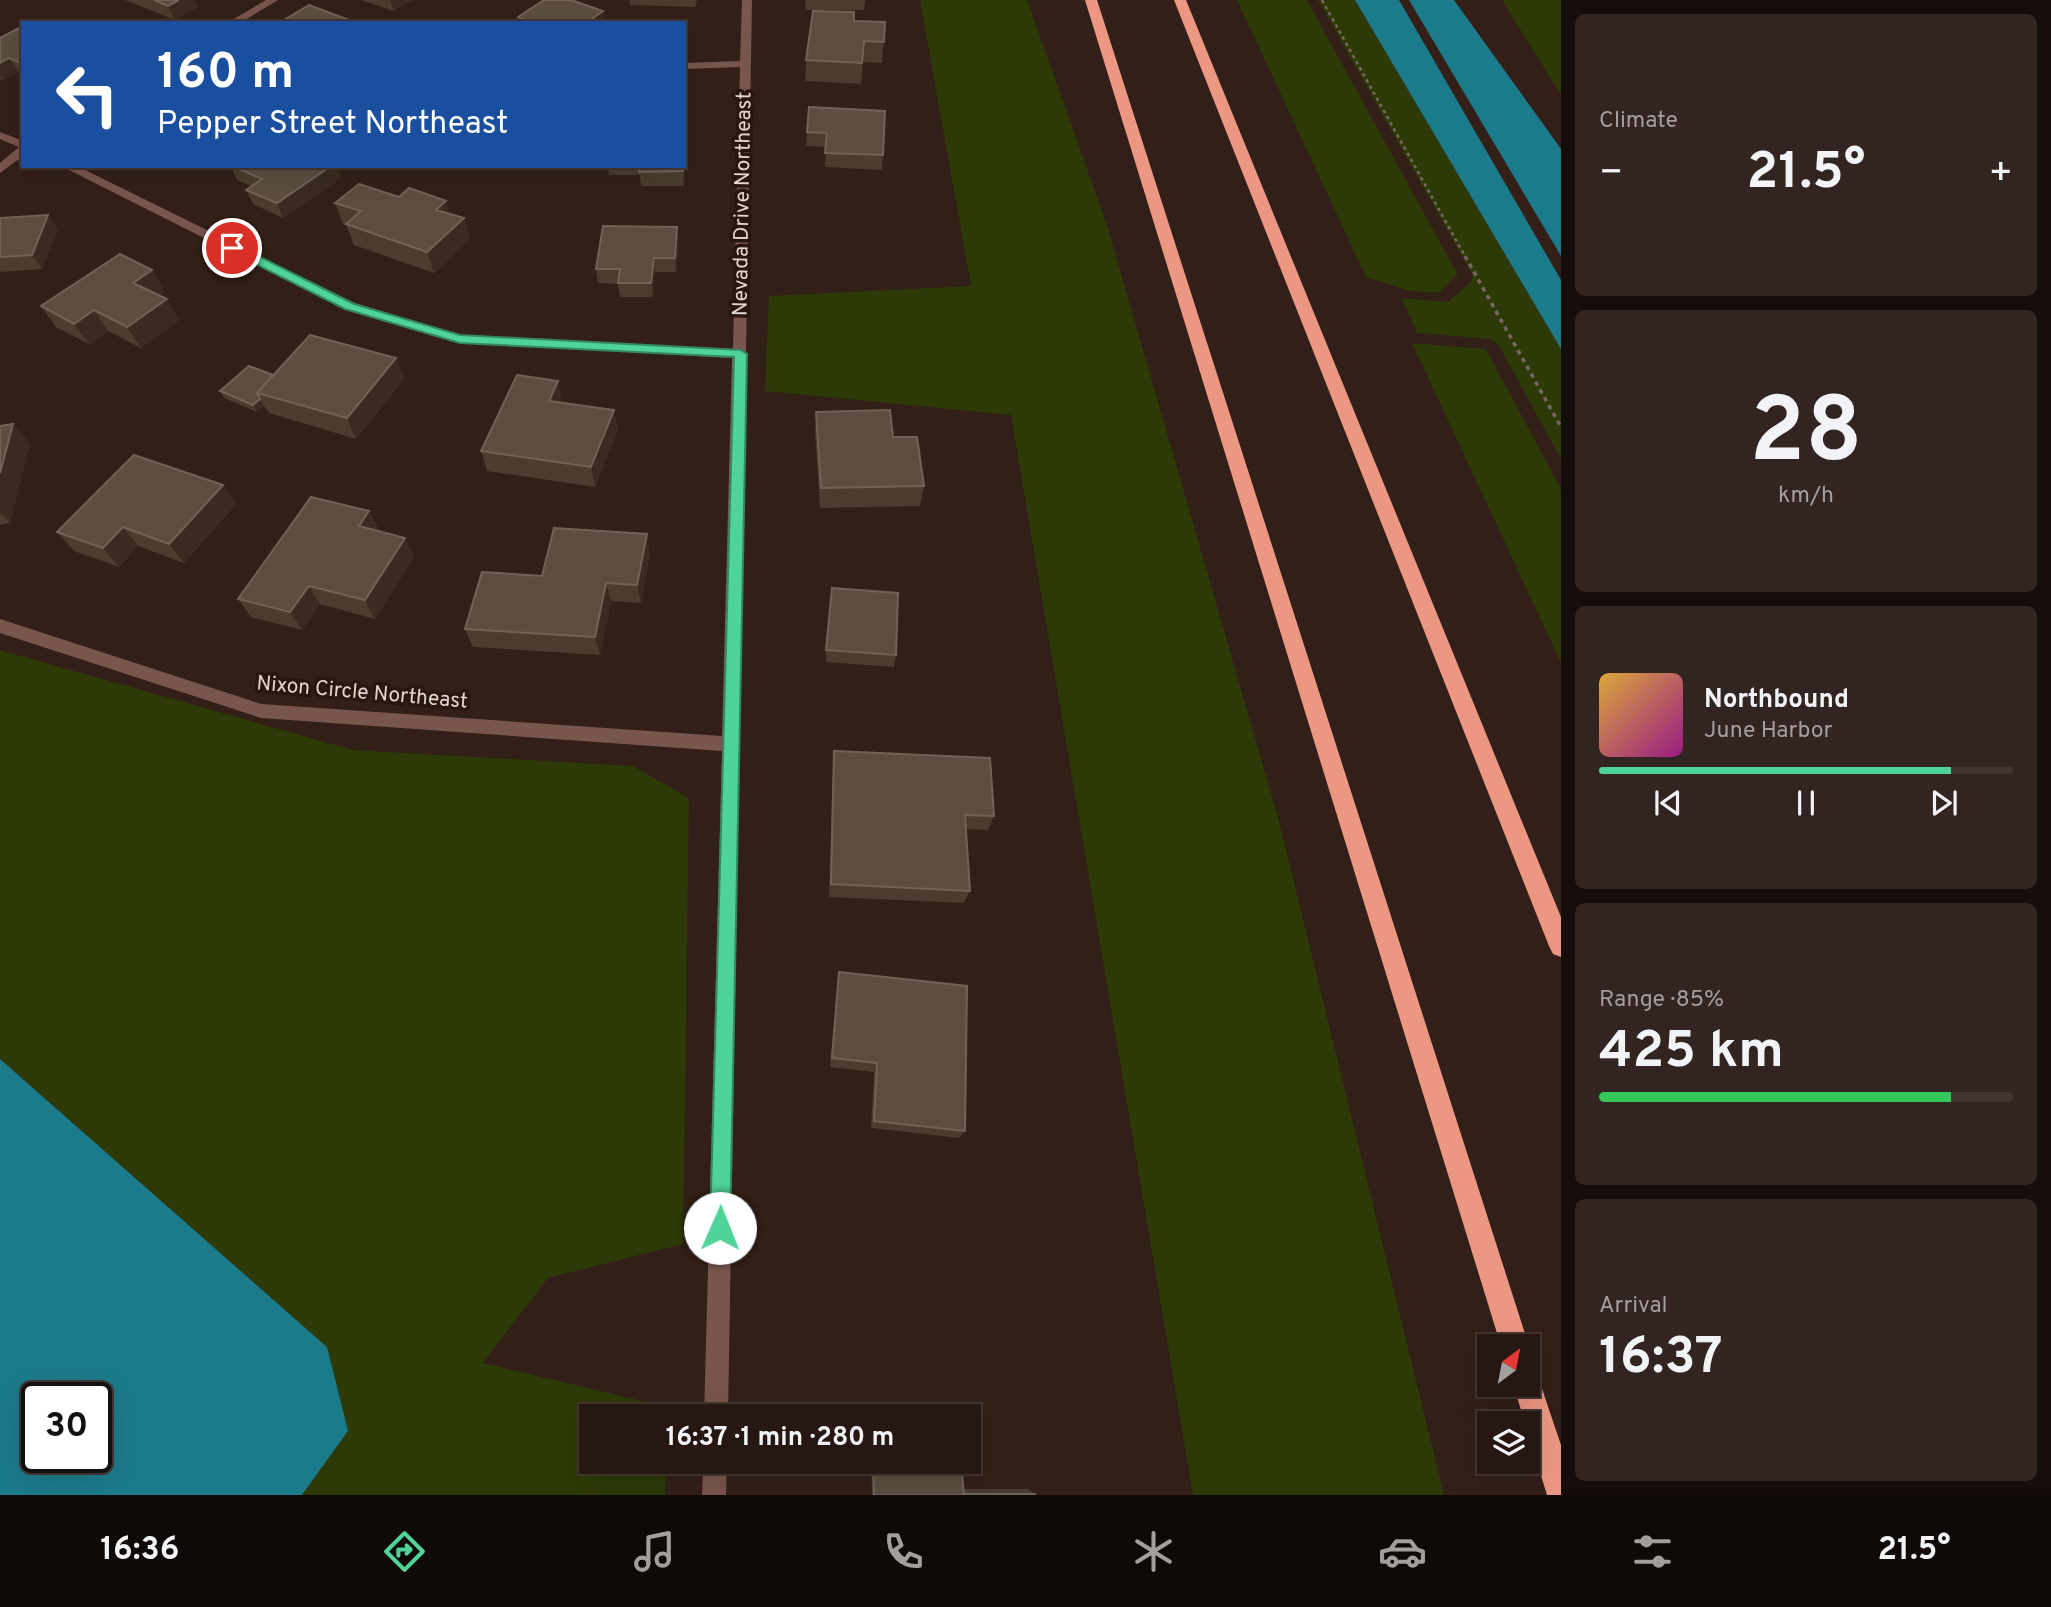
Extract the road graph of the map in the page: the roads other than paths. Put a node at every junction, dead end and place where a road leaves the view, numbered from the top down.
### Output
1 (273, 0) edge
2 (747, 0) edge
3 (1091, 0) edge
4 (1180, 0) edge
5 (236, 21) edge
6 (746, 64) junction
7 (686, 66) edge
8 (0, 135) edge
9 (21, 146) edge
10 (21, 149) edge
11 (71, 168) edge
12 (0, 169) edge
13 (741, 354) junction
14 (0, 626) edge
15 (732, 744) junction
16 (1561, 946) edge
17 (1511, 1334) edge
18 (1531, 1397) edge
19 (716, 1404) edge
20 (715, 1474) edge
21 (1561, 1492) edge
22 (714, 1495) edge

1 - 5 street
2 - 6 street, Nevada Drive Northeast
3 - 17 highway
4 - 16 highway
6 - 7 street
6 - 13 street, Nevada Drive Northeast
8 - 9 street
10 - 12 street
11 - 13 street
13 - 15 street, Nevada Drive Northeast
14 - 15 street, Nixon Circle Northeast
15 - 19 street, Nevada Drive Northeast
18 - 21 highway
20 - 22 street

